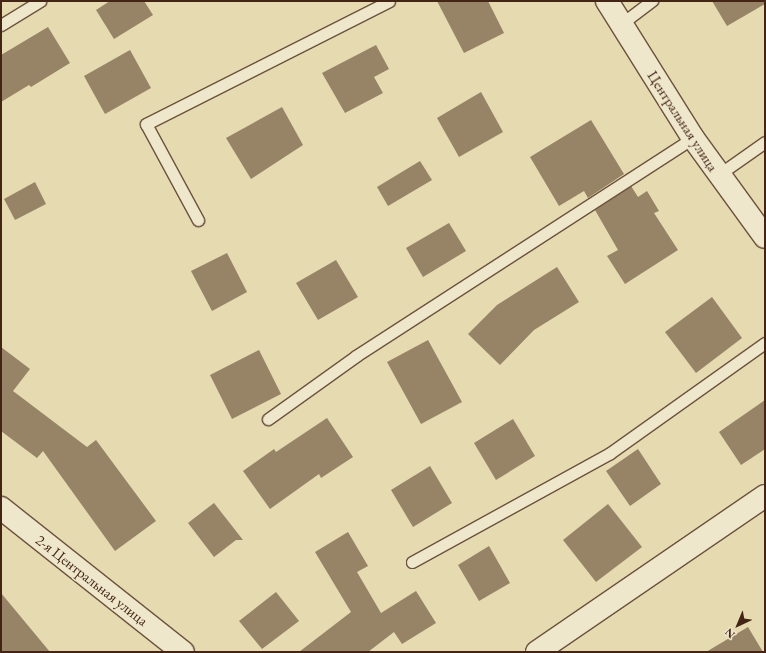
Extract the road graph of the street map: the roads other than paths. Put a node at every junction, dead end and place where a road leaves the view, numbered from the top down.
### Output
1 (40, 1) edge
2 (389, 1) edge
3 (607, 1) edge
4 (652, 1) edge
5 (621, 24) junction
6 (1, 25) edge
7 (693, 138) junction
8 (765, 142) edge
9 (718, 175) junction
10 (198, 220) dead end
11 (765, 237) edge
12 (765, 343) edge
13 (268, 419) dead end
14 (765, 496) edge
15 (1, 508) edge
16 (412, 562) dead end
17 (182, 652) edge
18 (537, 652) edge

1 - 6 lane
2 - 10 lane
3 - 5 street, Центральная улица
4 - 5 lane
5 - 7 street, Центральная улица
7 - 9 street, Центральная улица
7 - 13 lane
8 - 9 lane
9 - 11 street, Центральная улица
12 - 16 lane
14 - 18 street
15 - 17 street, 2-я Центральная улица

